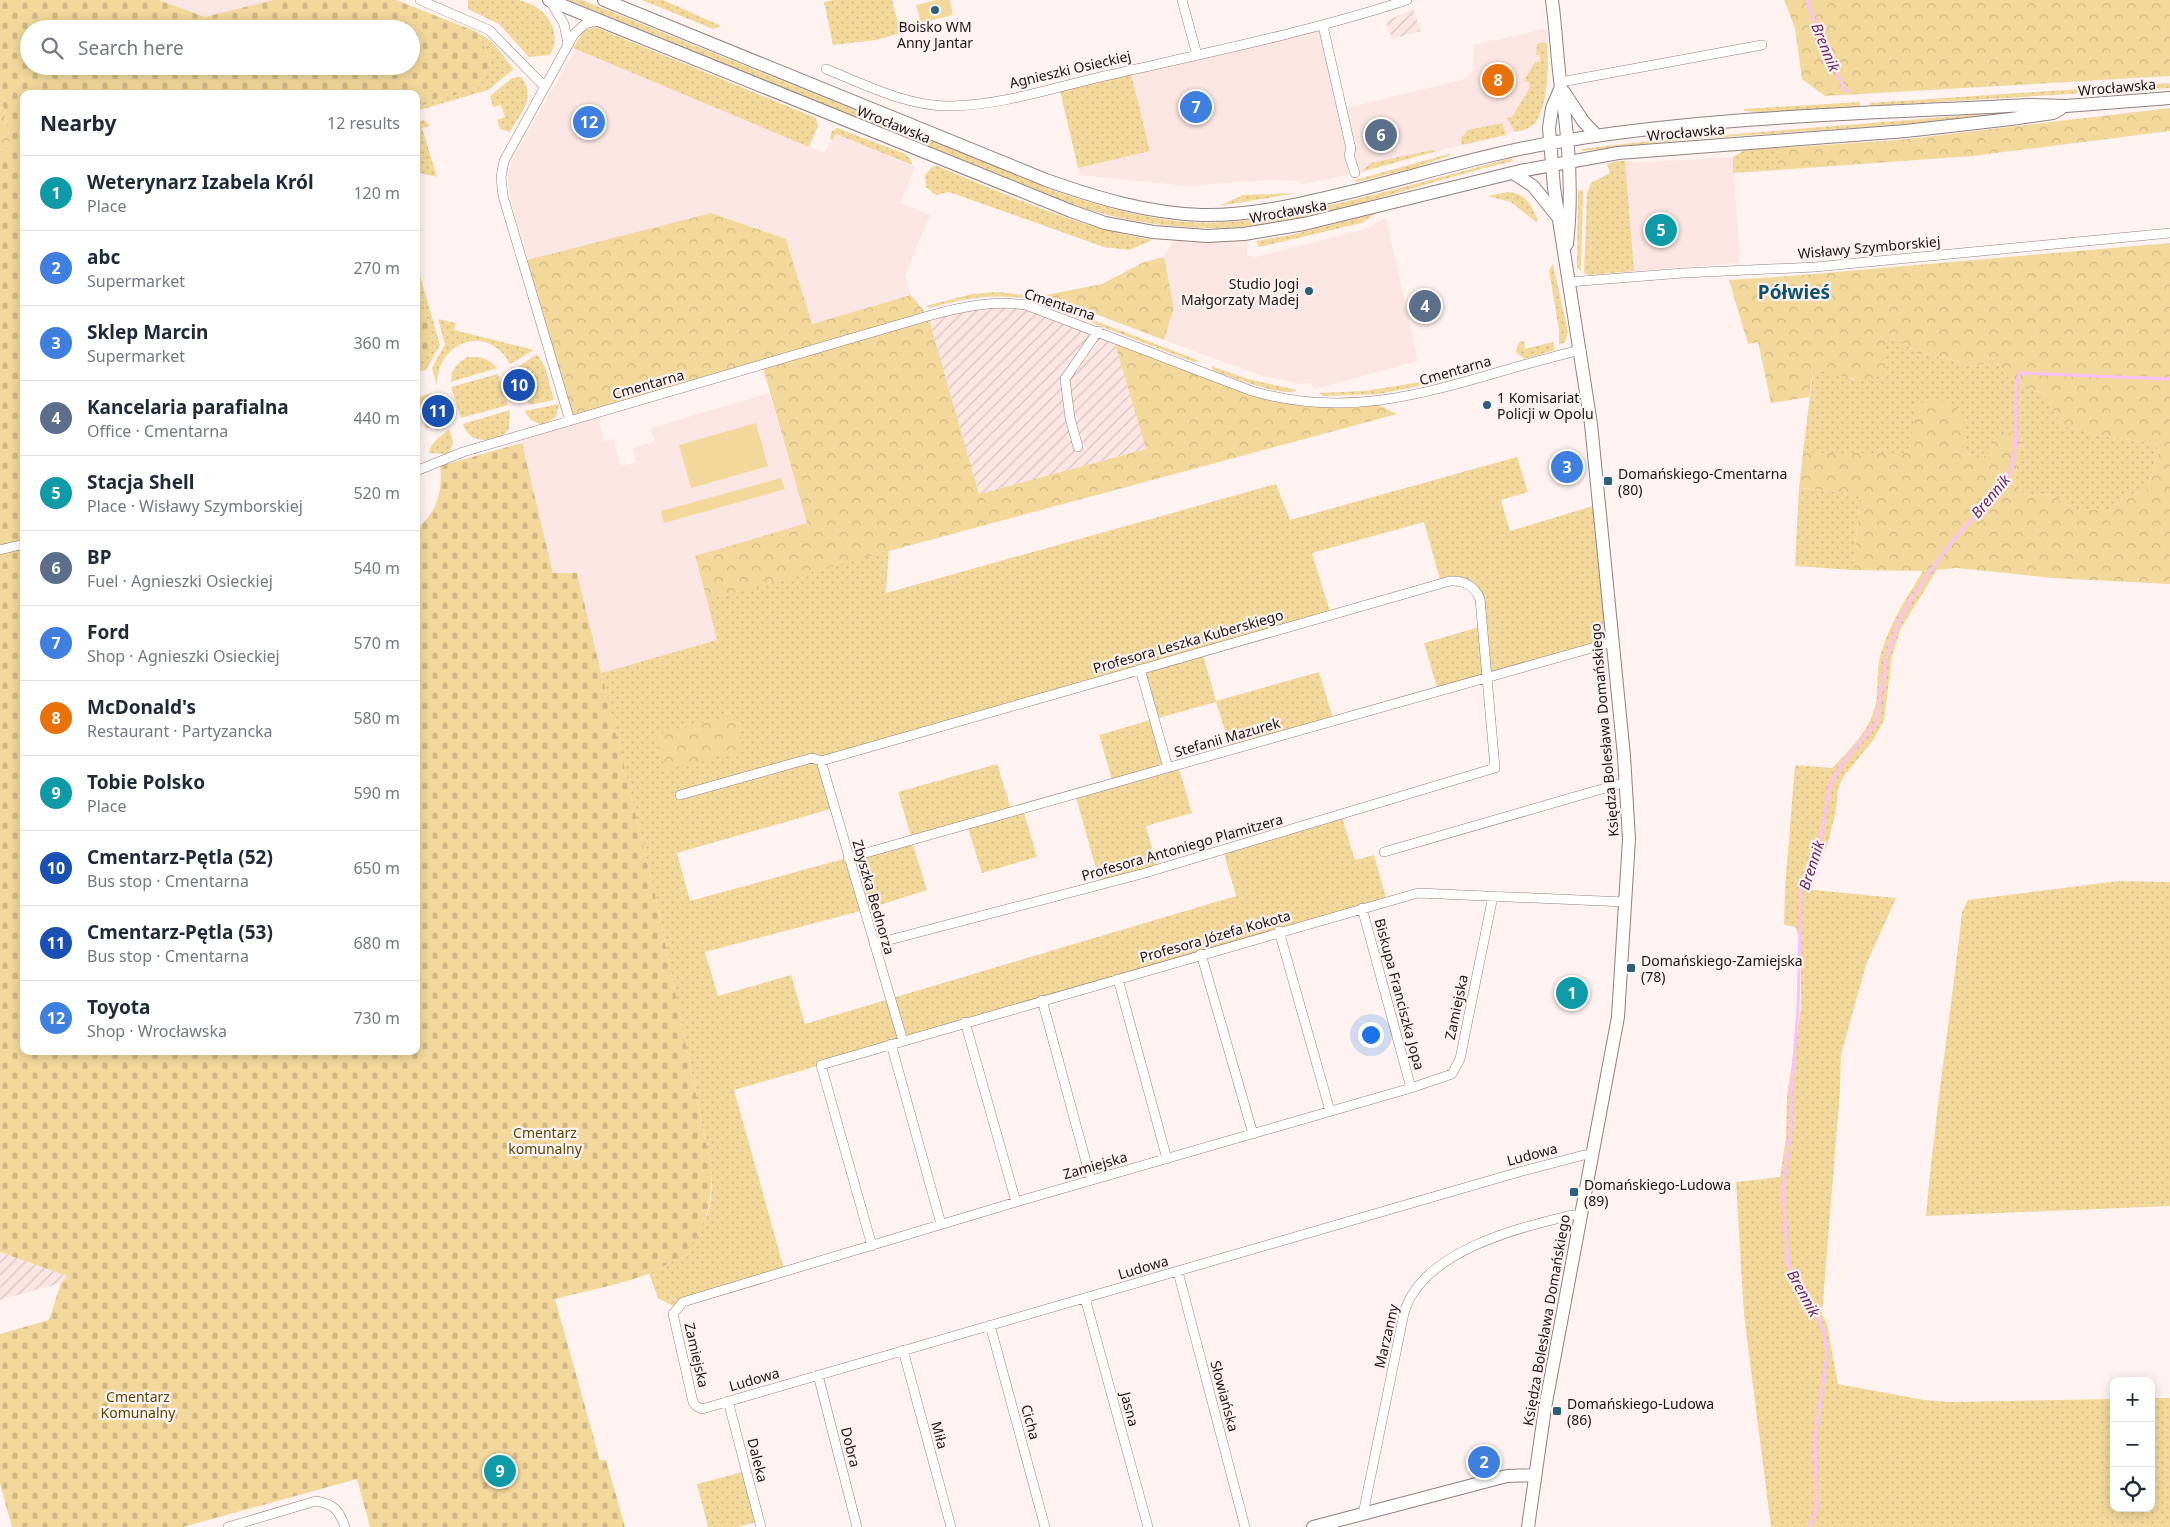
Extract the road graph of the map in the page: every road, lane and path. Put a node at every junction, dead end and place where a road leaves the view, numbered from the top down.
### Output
1 (549, 0) edge
2 (604, 0) edge
3 (1182, 0) edge
4 (1407, 0) edge
5 (1552, 0) edge
6 (425, 1) edge
7 (596, 21) junction
8 (1323, 26) junction
9 (568, 44) junction
10 (1762, 45) dead end
11 (1197, 55) junction
12 (826, 69) dead end
13 (1561, 84) junction
14 (544, 86) junction
15 (2170, 98) edge
16 (2066, 106) junction
17 (1598, 136) junction
18 (1568, 140) junction
19 (1551, 143) junction
20 (1570, 161) junction
21 (1552, 164) junction
22 (1355, 173) dead end
23 (1513, 173) junction
24 (1558, 216) junction
25 (2170, 233) edge
26 (1566, 255) junction
27 (1569, 282) junction
28 (1098, 331) junction
29 (1581, 350) junction
30 (570, 421) junction
31 (1078, 447) dead end
32 (420, 469) edge
33 (20, 545) edge
34 (0, 550) edge
35 (1612, 642) junction
36 (1140, 669) junction
37 (1487, 677) junction
38 (820, 761) junction
39 (1168, 768) junction
40 (1495, 768) joint
41 (1626, 782) junction
42 (680, 795) dead end
43 (1384, 852) dead end
44 (848, 858) junction
45 (1494, 896) junction
46 (1626, 902) junction
47 (1362, 908) junction
48 (1279, 931) junction
49 (874, 944) junction
50 (1201, 954) junction
51 (1118, 979) junction
52 (1042, 1000) junction
53 (965, 1022) junction
54 (903, 1041) junction
55 (891, 1044) junction
56 (1411, 1088) junction
57 (1330, 1111) junction
58 (1253, 1134) junction
59 (1592, 1155) junction
60 (1167, 1159) junction
61 (1091, 1180) junction
62 (1016, 1202) junction
63 (1581, 1215) junction
64 (941, 1224) junction
65 (872, 1246) junction
66 (1178, 1272) junction
67 (1085, 1298) junction
68 (990, 1325) junction
69 (903, 1350) junction
70 (818, 1375) junction
71 (728, 1401) junction
72 (702, 1409) joint
73 (1535, 1475) junction
74 (1363, 1514) junction
75 (228, 1527) edge
76 (345, 1527) edge
77 (761, 1527) edge
78 (857, 1527) edge
79 (951, 1527) edge
80 (1045, 1527) edge
81 (1148, 1527) edge
82 (1245, 1527) edge
83 (1313, 1527) edge
84 (1528, 1527) edge

1 - 7 main road, Wrocławska
1 - 9 street
2 - 19 main road, Wrocławska
3 - 11 street
4 - 8 street, Agnieszki Osieckiej
5 - 13 main road, Księdza Bolesława Domańskiego
6 - 14 street
7 - 9 street
7 - 23 main road, Wrocławska
8 - 11 street, Agnieszki Osieckiej
8 - 22 street
9 - 14 street
10 - 13 street
11 - 12 street, Agnieszki Osieckiej
13 - 17 main road
13 - 18 main road, Księdza Bolesława Domańskiego
13 - 19 main road, Księdza Bolesława Domańskiego
14 - 30 street
15 - 16 main road, Wrocławska
16 - 17 main road, Wrocławska
16 - 20 main road, Wrocławska
17 - 18 main road, Wrocławska
18 - 19 main road, Wrocławska
18 - 20 main road, Księdza Bolesława Domańskiego
19 - 21 main road, Księdza Bolesława Domańskiego
20 - 21 main road, Wrocławska
20 - 26 main road, Księdza Bolesława Domańskiego
21 - 23 main road, Wrocławska
21 - 24 main road, Księdza Bolesława Domańskiego
23 - 24 main road
24 - 26 main road, Księdza Bolesława Domańskiego
25 - 27 street, Wisławy Szymborskiej
26 - 27 main road, Księdza Bolesława Domańskiego
27 - 29 main road, Księdza Bolesława Domańskiego
28 - 29 street, Cmentarna
28 - 30 street, Cmentarna
28 - 31 street
29 - 35 main road, Księdza Bolesława Domańskiego
30 - 32 street, Cmentarna
33 - 34 street
35 - 37 street, Stefanii Mazurek
35 - 41 main road, Księdza Bolesława Domańskiego
36 - 37 street, Profesora Leszka Kuberskiego
36 - 38 street, Profesora Leszka Kuberskiego
36 - 39 street
37 - 39 street, Stefanii Mazurek
37 - 40 street, Profesora Leszka Kuberskiego
38 - 42 street, Profesora Leszka Kuberskiego
38 - 44 street, Zbyszka Bednorza
39 - 44 street, Stefanii Mazurek
40 - 49 street, Profesora Antoniego Plamitzera
41 - 43 street
41 - 46 main road, Księdza Bolesława Domańskiego
44 - 49 street, Zbyszka Bednorza
45 - 46 street, Profesora Józefa Kokota
45 - 47 street, Profesora Józefa Kokota
45 - 56 street, Zamiejska
46 - 59 main road, Księdza Bolesława Domańskiego
47 - 48 street, Profesora Józefa Kokota
47 - 56 street, Biskupa Franciszka Jopa
48 - 50 street, Profesora Józefa Kokota
48 - 57 street
49 - 54 street, Zbyszka Bednorza
50 - 51 street, Profesora Józefa Kokota
50 - 58 street
51 - 52 street, Profesora Józefa Kokota
51 - 60 street
52 - 53 street, Profesora Józefa Kokota
52 - 61 street
53 - 54 street, Profesora Józefa Kokota
53 - 62 street
54 - 55 street, Profesora Józefa Kokota
55 - 64 street
55 - 65 street, Profesora Józefa Kokota
56 - 57 street, Zamiejska
57 - 58 street, Zamiejska
58 - 60 street, Zamiejska
59 - 63 main road, Księdza Bolesława Domańskiego
59 - 66 street, Ludowa
60 - 61 street, Zamiejska
61 - 62 street, Zamiejska
62 - 64 street, Zamiejska
63 - 73 main road, Księdza Bolesława Domańskiego
63 - 74 street, Marzanny
64 - 65 street, Zamiejska
65 - 72 street, Zamiejska
66 - 67 street, Ludowa
66 - 82 street, Słowiańska
67 - 68 street, Ludowa
67 - 81 street, Jasna
68 - 69 street, Ludowa
68 - 80 street, Cicha
69 - 70 street, Ludowa
69 - 79 street, Miła
70 - 71 street, Ludowa
70 - 78 street, Dobra
71 - 72 street, Ludowa
71 - 77 street, Daleka
73 - 74 main road
73 - 84 main road, Księdza Bolesława Domańskiego
74 - 83 main road
75 - 76 street

